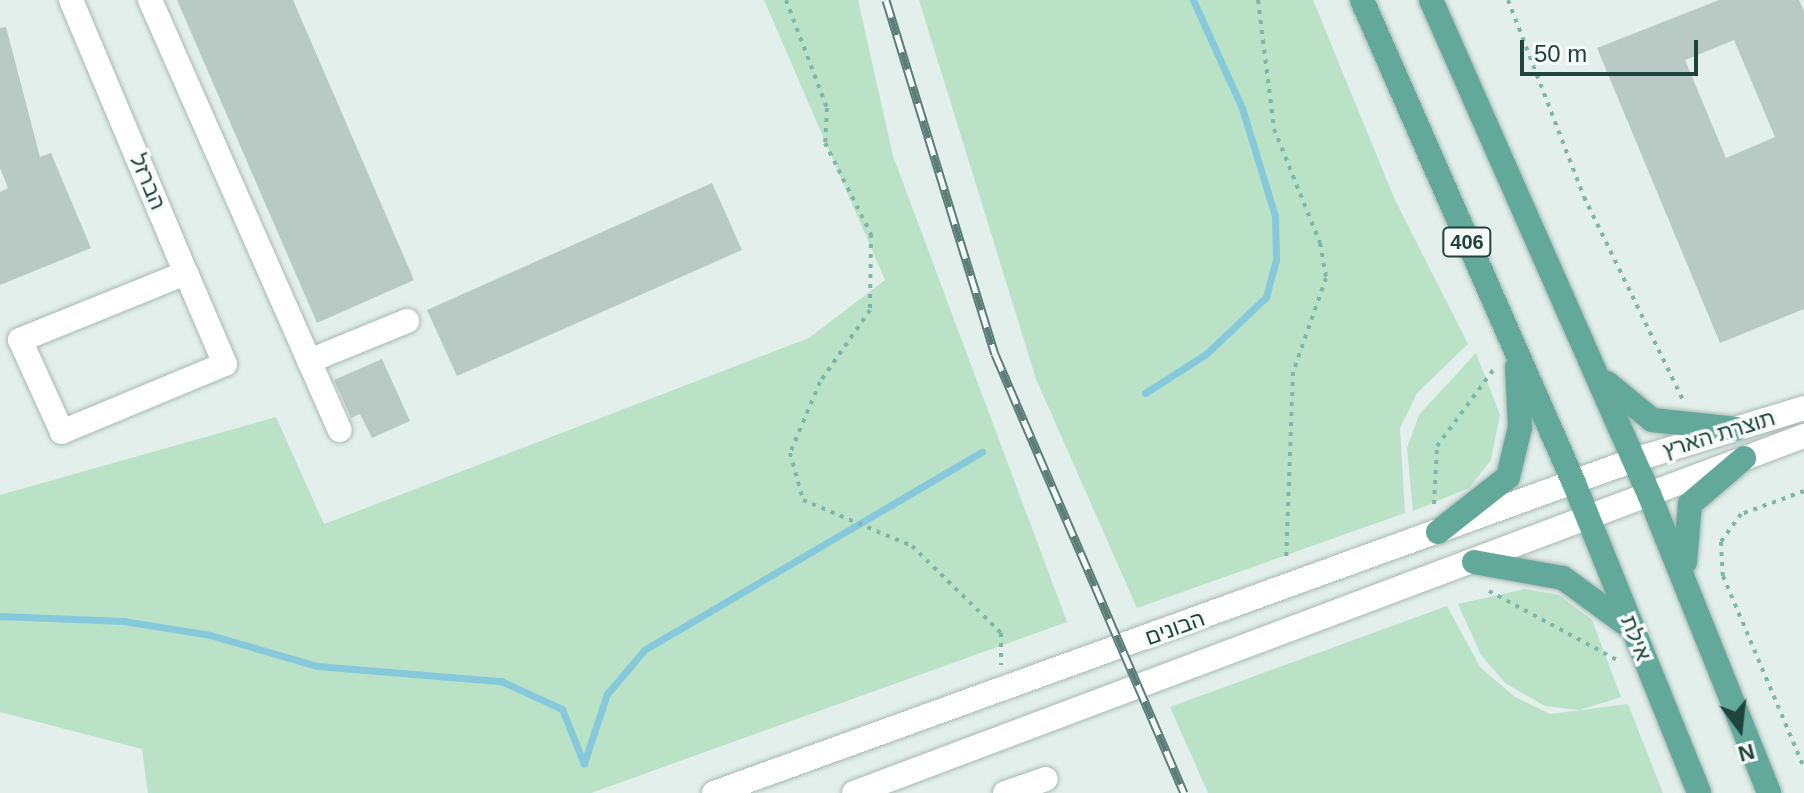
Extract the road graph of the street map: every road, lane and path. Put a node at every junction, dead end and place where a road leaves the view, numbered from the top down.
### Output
1 (71, 0) edge
2 (150, 0) edge
3 (786, 0) edge
4 (1258, 0) edge
5 (1362, 0) edge
6 (1431, 0) edge
7 (1508, 0) edge
8 (186, 273) junction
9 (407, 321) dead end
10 (10, 342) edge
11 (1516, 348) junction
12 (309, 361) junction
13 (1593, 365) junction
14 (1804, 408) edge
15 (1698, 409) dead end
16 (1737, 429) junction
17 (340, 430) dead end
18 (1804, 436) edge
19 (1744, 458) junction
20 (1634, 460) junction
21 (1574, 483) junction
22 (1804, 491) edge
23 (1649, 494) junction
24 (1588, 517) junction
25 (1438, 532) junction
26 (1463, 566) junction
27 (1289, 586) junction
28 (1687, 589) junction
29 (1632, 628) junction
30 (1653, 679) junction
31 (1002, 690) junction
32 (1804, 768) edge
33 (1046, 779) dead end
34 (714, 793) edge
35 (854, 793) edge
36 (1005, 793) edge
37 (1699, 793) edge
38 (1769, 793) edge

1 - 8 street, הברזל
2 - 12 street
3 - 31 path
4 - 27 path
5 - 11 main road, 406
6 - 13 main road
7 - 15 path
8 - 10 street
8 - 10 street, הברזל
9 - 12 street
11 - 21 main road, 406
11 - 25 path
11 - 25 main road
12 - 17 street
13 - 16 main road
13 - 20 main road
14 - 16 street, תוצרת הארץ
16 - 20 street, תוצרת הארץ
18 - 19 street, תוצרת הארץ
19 - 23 street, תוצרת הארץ
19 - 28 main road
20 - 21 street, הבונים
20 - 23 main road
21 - 24 main road, אילת / 406
21 - 25 street, הבונים
22 - 32 path
23 - 24 street, הבונים
23 - 28 main road
24 - 26 street, הבונים
24 - 29 main road, אילת / 406
25 - 27 street, הבונים
26 - 29 main road
26 - 30 path
26 - 35 street, הבונים
27 - 31 street, הבונים
28 - 38 main road
29 - 30 main road, אילת / 406
30 - 37 main road, אילת / 406
31 - 34 street, הבונים
33 - 36 street

